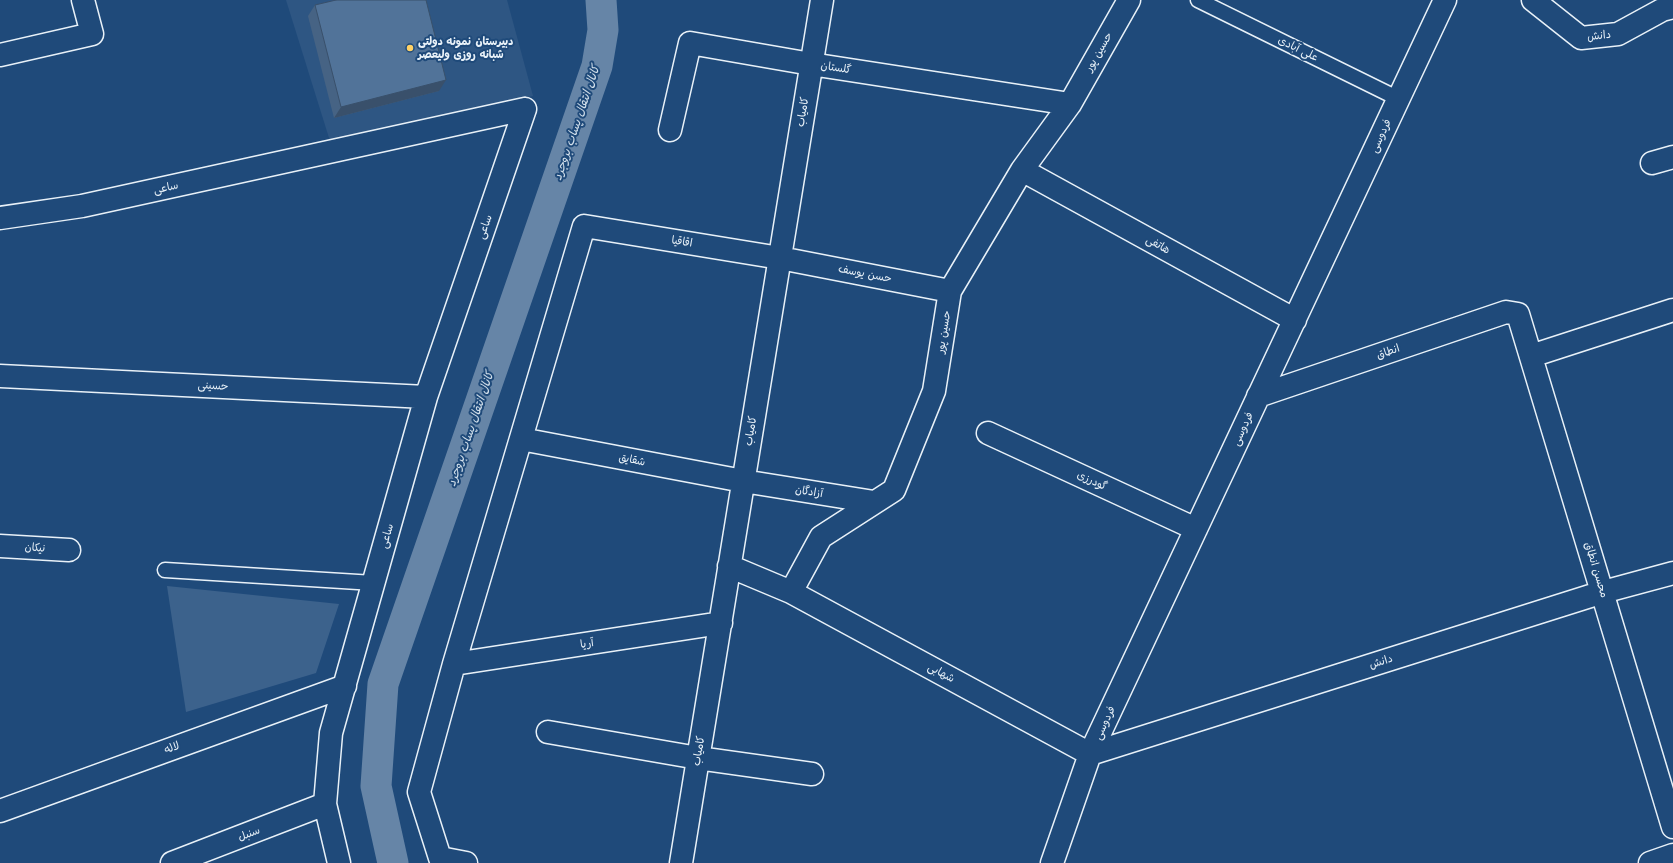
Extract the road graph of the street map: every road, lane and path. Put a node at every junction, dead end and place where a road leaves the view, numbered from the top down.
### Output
1 (83, 0) edge
2 (822, 0) edge
3 (1129, 0) edge
4 (1198, 0) edge
5 (1445, 0) edge
6 (1533, 0) edge
7 (1673, 7) edge
8 (0, 55) edge
9 (811, 64) junction
10 (1398, 99) junction
11 (1070, 104) junction
12 (670, 130) dead end
13 (1673, 157) edge
14 (1652, 163) dead end
15 (1022, 170) junction
16 (0, 218) edge
17 (780, 258) junction
18 (950, 290) junction
19 (1673, 310) edge
20 (1518, 314) joint
21 (1295, 320) junction
22 (1531, 356) junction
23 (0, 376) edge
24 (1258, 396) junction
25 (426, 397) junction
26 (988, 433) dead end
27 (521, 439) junction
28 (743, 481) junction
29 (874, 502) junction
30 (1196, 528) junction
31 (0, 546) edge
32 (70, 550) dead end
33 (729, 566) junction
34 (165, 570) dead end
35 (1673, 573) edge
36 (374, 583) junction
37 (791, 592) junction
38 (1603, 592) junction
39 (721, 623) junction
40 (454, 664) junction
41 (345, 686) junction
42 (548, 732) dead end
43 (1090, 754) junction
44 (698, 758) junction
45 (812, 774) dead end
46 (325, 804) junction
47 (0, 811) edge
48 (1673, 827) edge
49 (1673, 855) edge
50 (172, 863) edge
51 (339, 863) edge
52 (466, 863) edge
53 (681, 863) edge
54 (1052, 863) edge
55 (1650, 863) edge

1 - 8 street
2 - 9 street, کامیاب
3 - 11 street, حسین پور
4 - 10 lane, علی آبادی
5 - 10 street, فردوسی
6 - 7 street, دانش
9 - 11 street, گلستان
9 - 12 street, گلستان
9 - 17 street, کامیاب
10 - 21 street, فردوسی
11 - 15 street, حسین پور
13 - 14 street
15 - 18 street, حسین پور
15 - 21 street, هاتفی
16 - 25 street, ساعی
17 - 18 street, حسن یوسف
17 - 27 street, اقاقیا
17 - 28 street, کامیاب
18 - 29 street, حسین پور
19 - 22 street
20 - 22 street, محسن انطاق
20 - 24 street, انطاق
21 - 24 street, فردوسی
22 - 38 street, محسن انطاق
23 - 25 street, حسینی
24 - 30 street, فردوسی
25 - 36 street, ساعی
26 - 30 street, گودرزی
27 - 28 street, شقایق
27 - 40 street
28 - 29 street, آزادگان
28 - 33 street, کامیاب
29 - 37 street, حسین پور
30 - 43 street, فردوسی
31 - 32 street, نیکان
33 - 37 street
33 - 39 street, کامیاب
34 - 36 lane
35 - 38 street, دانش
36 - 41 street, ساعی
37 - 43 street, شهابی
38 - 43 street, دانش
38 - 48 street, محسن انطاق
39 - 40 street, آریا
39 - 44 street, کامیاب
40 - 52 street
41 - 46 street, ساعی
41 - 47 street, لاله
42 - 44 street
43 - 54 street, فردوسی
44 - 45 street
44 - 53 street, کامیاب
46 - 50 street, سنبل
46 - 51 street, ساعی
49 - 55 street

